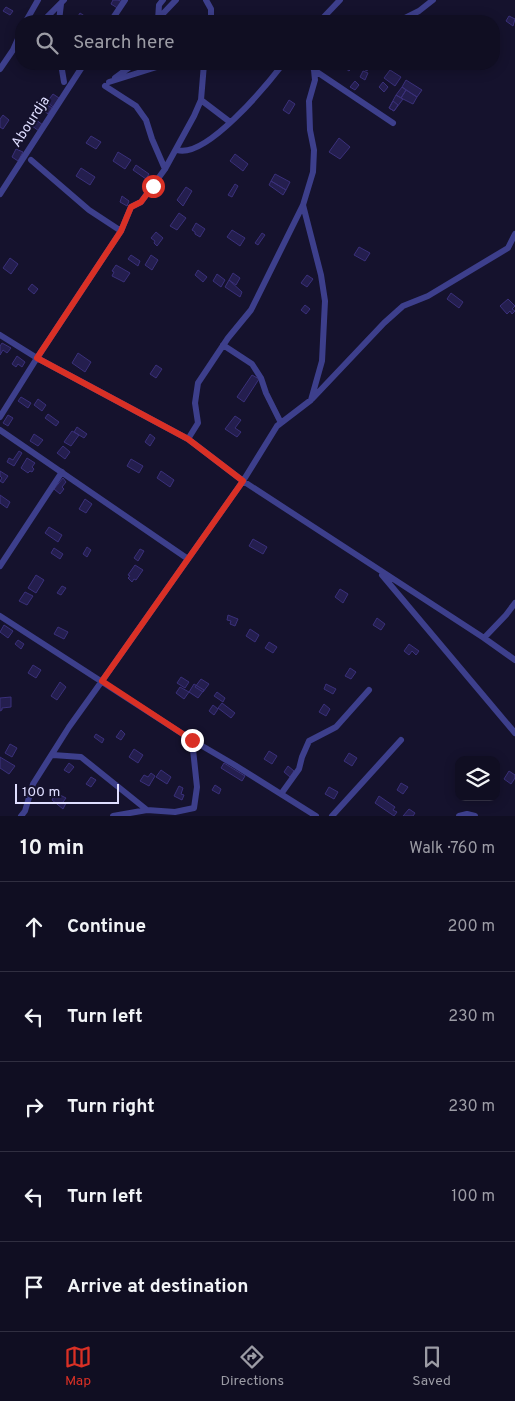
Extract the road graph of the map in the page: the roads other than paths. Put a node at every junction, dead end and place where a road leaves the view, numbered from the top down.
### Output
1 (38, 0) edge
2 (125, 0) edge
3 (163, 0) edge
4 (176, 0) edge
5 (206, 0) edge
6 (340, 0) edge
7 (433, 0) edge
8 (62, 1) edge
9 (29, 15) edge
10 (49, 15) edge
11 (61, 15) edge
12 (115, 15) edge
13 (158, 15) edge
14 (162, 15) edge
15 (211, 15) edge
16 (326, 15) edge
17 (411, 15) edge
18 (15, 46) edge
19 (13, 50) joint
20 (0, 69) edge
21 (62, 70) edge
22 (80, 70) edge
23 (126, 70) edge
24 (148, 70) edge
25 (204, 70) edge
26 (278, 70) edge
27 (314, 70) edge
28 (318, 70) edge
29 (64, 82) dead end
30 (105, 86) dead end
31 (201, 100) junction
32 (230, 122) junction
33 (393, 123) dead end
34 (177, 150) junction
35 (31, 160) dead end
36 (165, 168) junction
37 (0, 194) edge
38 (304, 205) junction
39 (121, 231) junction
40 (515, 234) edge
41 (0, 335) edge
42 (223, 345) junction
43 (37, 358) junction
44 (311, 400) junction
45 (0, 417) edge
46 (281, 423) junction
47 (0, 430) edge
48 (188, 439) junction
49 (62, 472) junction
50 (243, 481) junction
51 (188, 559) junction
52 (0, 566) edge
53 (376, 568) junction
54 (515, 604) edge
55 (0, 616) edge
56 (484, 638) junction
57 (515, 660) edge
58 (102, 681) junction
59 (369, 690) dead end
60 (515, 733) edge
61 (192, 740) junction
62 (401, 740) dead end
63 (52, 754) junction
64 (281, 794) junction
65 (146, 810) junction
66 (21, 816) edge
67 (112, 816) edge
68 (316, 816) edge
69 (332, 816) edge
70 (459, 816) edge
71 (475, 816) edge

1 - 9 street
2 - 12 street
3 - 13 street
4 - 14 street
5 - 15 street
6 - 16 street
7 - 17 street
8 - 10 street
8 - 11 street
18 - 19 street
19 - 20 street
21 - 29 street
22 - 37 street, Abourdja
23 - 24 street
25 - 31 street
26 - 32 street
27 - 38 street
28 - 33 street
30 - 36 street
31 - 32 street
31 - 34 street
32 - 34 street
34 - 36 street
35 - 39 street
36 - 39 street
38 - 42 street
38 - 44 street
39 - 43 street
40 - 44 street
41 - 43 street
42 - 46 street
42 - 48 street
43 - 45 street
43 - 48 street
44 - 46 street
46 - 50 street
47 - 49 street
48 - 50 street
49 - 51 street
49 - 52 street
50 - 51 street
50 - 53 street
51 - 58 street
53 - 56 street
53 - 60 street
54 - 56 street
55 - 58 street
56 - 57 street
58 - 61 street
58 - 63 street
59 - 64 street
61 - 64 street
61 - 65 street
62 - 69 street
63 - 65 street
63 - 66 street
64 - 68 street
65 - 67 street
70 - 71 street

